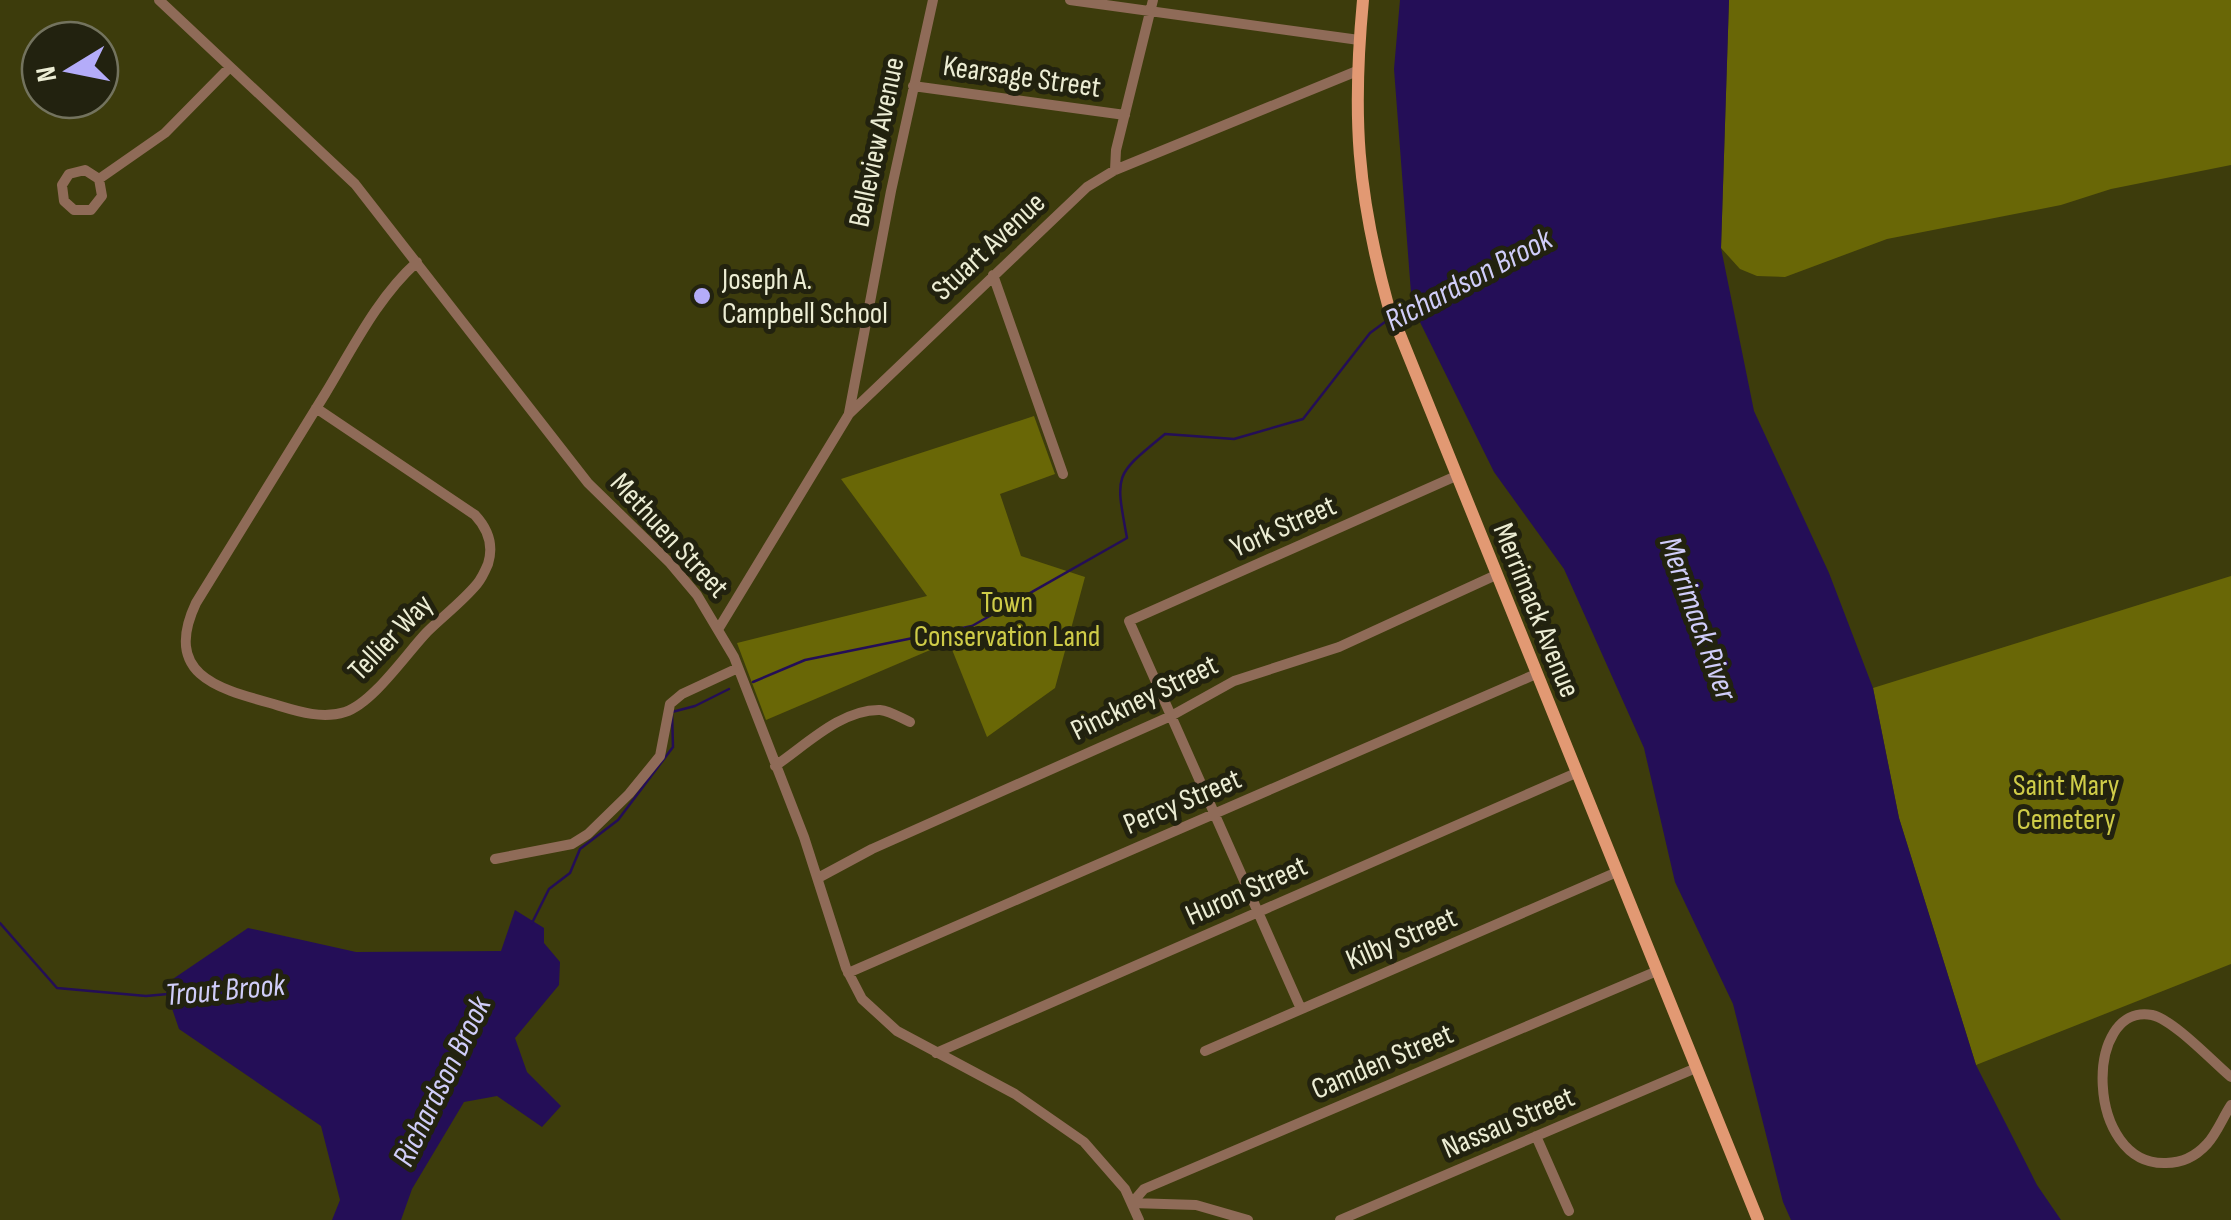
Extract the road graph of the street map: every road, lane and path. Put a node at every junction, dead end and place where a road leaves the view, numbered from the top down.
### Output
1 (933, 0) edge
2 (1070, 0) edge
3 (1364, 0) edge
4 (166, 2) edge
5 (1152, 6) edge
6 (1359, 40) junction
7 (229, 68) junction
8 (1357, 71) junction
9 (913, 86) junction
10 (1125, 115) junction
11 (1115, 170) junction
12 (99, 179) junction
13 (417, 262) junction
14 (993, 275) junction
15 (316, 408) junction
16 (849, 414) junction
17 (1063, 474) dead end
18 (1456, 476) junction
19 (1496, 575) junction
20 (719, 628) junction
21 (738, 668) junction
22 (1536, 674) junction
23 (1171, 716) junction
24 (910, 722) dead end
25 (775, 766) junction
26 (1576, 773) junction
27 (1214, 814) junction
28 (495, 859) dead end
29 (1617, 872) junction
30 (818, 878) junction
31 (1258, 912) junction
32 (1657, 971) junction
33 (848, 974) junction
34 (1300, 1009) junction
35 (1206, 1050) dead end
36 (936, 1053) junction
37 (1696, 1068) junction
38 (2231, 1077) edge
39 (2231, 1104) edge
40 (1536, 1136) junction
41 (1132, 1204) junction
42 (1569, 1211) dead end
43 (1139, 1220) edge
44 (1248, 1220) edge
45 (1340, 1220) edge
46 (1758, 1220) edge

1 - 9 street, Belleview Avenue
2 - 5 street
3 - 6 main road, Merrimack Avenue
4 - 7 street, Methuen Street
5 - 6 street
5 - 10 street
6 - 8 main road, Merrimack Avenue
7 - 12 street
7 - 13 street, Methuen Street
8 - 11 street, Stuart Avenue
8 - 18 main road, Merrimack Avenue
9 - 10 street, Kearsage Street
9 - 16 street, Belleview Avenue
10 - 11 street
11 - 14 street, Stuart Avenue
12 - 12 street
13 - 15 street, Tellier Way
13 - 20 street, Methuen Street
14 - 16 street, Stuart Avenue
14 - 17 street
15 - 15 street, Tellier Way
16 - 20 street, Stuart Avenue
18 - 19 main road, Merrimack Avenue
18 - 23 street, York Street
19 - 22 main road, Merrimack Avenue
19 - 23 street, Pinckney Street
20 - 21 street, Methuen Street
21 - 25 street, Methuen Street
21 - 28 street
22 - 26 main road, Merrimack Avenue
22 - 27 street, Percy Street
23 - 27 street
23 - 30 street, Pinckney Street
24 - 25 street
25 - 30 street, Methuen Street
26 - 29 main road, Merrimack Avenue
26 - 31 street, Huron Street
27 - 31 street
27 - 33 street, Percy Street
29 - 32 main road, Merrimack Avenue
29 - 34 street, Kilby Street
30 - 33 street, Methuen Street
31 - 34 street
31 - 36 street, Huron Street
32 - 37 main road, Merrimack Avenue
32 - 41 street, Camden Street
33 - 36 street, Methuen Street
34 - 35 street, Kilby Street
36 - 41 street, Methuen Street
37 - 40 street, Nassau Street
37 - 46 main road, Merrimack Avenue
38 - 39 street
40 - 42 street
40 - 45 street, Nassau Street
41 - 43 street, Methuen Street
41 - 44 street

